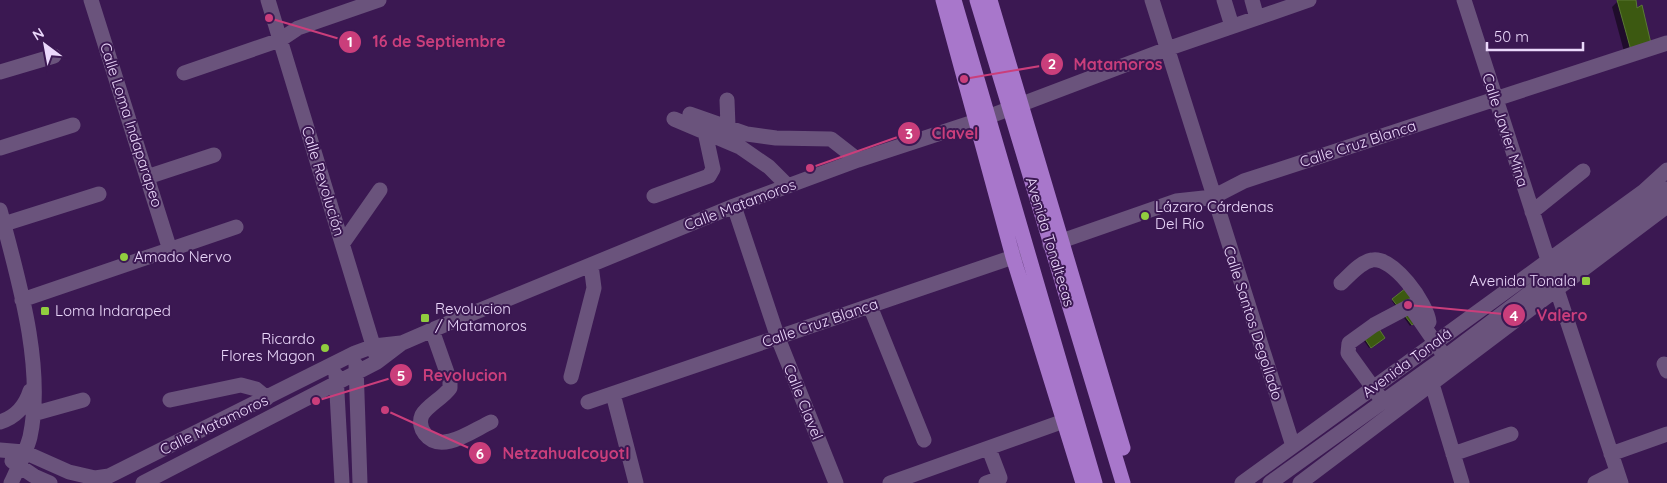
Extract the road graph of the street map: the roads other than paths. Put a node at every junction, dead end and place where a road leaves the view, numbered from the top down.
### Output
1 (91, 0) edge
2 (268, 0) edge
3 (379, 0) edge
4 (943, 0) edge
5 (954, 0) edge
6 (977, 0) edge
7 (990, 0) edge
8 (1152, 0) edge
9 (1224, 0) edge
10 (1252, 0) edge
11 (1309, 0) edge
12 (1464, 0) edge
13 (1293, 3) edge
14 (1257, 18) junction
15 (1232, 26) junction
16 (280, 40) junction
17 (1667, 43) edge
18 (1167, 49) junction
19 (54, 56) dead end
20 (0, 72) edge
21 (184, 73) dead end
22 (1494, 99) junction
23 (727, 100) dead end
24 (1015, 106) junction
25 (690, 114) dead end
26 (983, 118) junction
27 (674, 119) dead end
28 (73, 125) dead end
29 (728, 126) junction
30 (705, 132) junction
31 (0, 148) edge
32 (214, 155) dead end
33 (858, 160) junction
34 (1667, 170) edge
35 (1583, 171) dead end
36 (147, 177) junction
37 (788, 186) junction
38 (1667, 189) edge
39 (380, 190) dead end
40 (99, 194) dead end
41 (654, 196) dead end
42 (1213, 197) junction
43 (734, 206) junction
44 (1666, 209) edge
45 (1532, 212) junction
46 (2, 217) edge
47 (236, 227) dead end
48 (343, 243) junction
49 (1056, 243) junction
50 (170, 250) junction
51 (1020, 255) junction
52 (1548, 260) junction
53 (591, 265) junction
54 (1341, 283) dead end
55 (1557, 290) junction
56 (22, 300) junction
57 (870, 306) junction
58 (432, 330) junction
59 (778, 338) junction
60 (1432, 339) junction
61 (402, 342) junction
62 (374, 346) junction
63 (355, 353) junction
64 (32, 359) junction
65 (377, 362) junction
66 (1449, 363) junction
67 (335, 364) junction
68 (356, 373) junction
69 (571, 376) dead end
70 (337, 383) junction
71 (1432, 384) junction
72 (1373, 387) junction
73 (613, 394) junction
74 (268, 398) junction
75 (83, 400) dead end
76 (170, 400) dead end
77 (588, 402) dead end
78 (1387, 407) junction
79 (33, 414) junction
80 (1064, 421) junction
81 (0, 422) edge
82 (491, 422) dead end
83 (1511, 434) dead end
84 (1667, 434) edge
85 (924, 440) dead end
86 (1293, 446) junction
87 (989, 449) junction
88 (0, 450) edge
89 (1453, 454) junction
90 (1611, 454) junction
91 (21, 459) junction
92 (1619, 478) edge
93 (111, 480) edge
94 (1458, 482) edge
95 (11, 483) edge
96 (50, 483) edge
97 (143, 483) edge
98 (342, 483) edge
99 (360, 483) edge
100 (636, 483) edge
101 (836, 483) edge
102 (890, 483) edge
103 (986, 483) edge
104 (1083, 483) edge
105 (1095, 483) edge
106 (1123, 483) edge
107 (1133, 483) edge
108 (1242, 483) edge
109 (1270, 483) edge
110 (1300, 483) edge
111 (1596, 483) edge

1 - 36 street, Calle Loma Indaparapeo
2 - 16 street, Calle Revolución
3 - 16 street
4 - 26 main road, Avenida Tonaltecas
5 - 26 main road, Avenida Tonaltecas
6 - 24 main road, Avenida Tonaltecas
7 - 24 main road, Avenida Tonaltecas
8 - 18 street, Calle Santos Degollado
9 - 15 street
10 - 14 street
11 - 13 street, Calle Matamoros
12 - 22 street, Calle Javier Mina
13 - 14 street, Calle Matamoros
14 - 15 street, Calle Matamoros
15 - 18 street, Calle Matamoros
16 - 21 street
16 - 48 street, Calle Revolución
17 - 22 street, Calle Cruz Blanca
18 - 24 street, Calle Matamoros
18 - 42 street, Calle Santos Degollado
19 - 20 street
22 - 42 street, Calle Cruz Blanca
22 - 45 street, Calle Javier Mina
23 - 29 street
24 - 26 street, Calle Matamoros
24 - 49 main road, Avenida Tonaltecas
25 - 29 street
26 - 33 street, Calle Matamoros
26 - 51 main road, Avenida Tonaltecas
27 - 30 street
28 - 31 street
29 - 33 street
30 - 37 street
30 - 41 street
32 - 36 street
33 - 37 street, Calle Matamoros
34 - 52 street, Avenida Tonalá
35 - 45 street
36 - 50 street, Calle Loma Indaparapeo
37 - 43 street, Calle Matamoros
38 - 66 street
39 - 48 street
40 - 46 street
42 - 49 street, Calle Cruz Blanca
42 - 86 street, Calle Santos Degollado
43 - 53 street, Calle Matamoros
43 - 59 street, Calle Clavel
44 - 55 street, Avenida Tonalá
45 - 52 street, Calle Javier Mina
46 - 56 street
47 - 50 street
48 - 62 street, Calle Revolución
49 - 106 main road, Avenida Tonaltecas
49 - 107 main road, Avenida Tonaltecas
50 - 56 street
51 - 57 street, Calle Cruz Blanca
51 - 80 main road, Avenida Tonaltecas
51 - 105 main road, Avenida Tonaltecas
52 - 60 street, Avenida Tonalá
53 - 58 street, Calle Matamoros
53 - 69 street
54 - 60 street
55 - 66 street, Avenida Tonalá
55 - 90 street
56 - 64 street
57 - 59 street, Calle Cruz Blanca
57 - 85 street
58 - 61 street, Calle Matamoros
58 - 82 street
59 - 73 street, Calle Cruz Blanca
59 - 101 street, Calle Clavel
60 - 66 street
60 - 72 street, Avenida Tonalá
60 - 72 street
61 - 62 street, Calle Matamoros
61 - 65 street, Calle Matamoros
62 - 63 street, Calle Matamoros
62 - 65 street, Calle Revolución
63 - 67 street, Calle Matamoros
63 - 68 street
64 - 79 street
64 - 81 street
65 - 68 street, Calle Matamoros
66 - 71 street, Avenida Tonalá
66 - 78 street
67 - 70 street
67 - 74 street, Calle Matamoros
68 - 70 street, Calle Matamoros
68 - 99 street
70 - 97 street, Calle Matamoros
70 - 98 street
71 - 78 street, Avenida Tonalá
71 - 89 street
72 - 78 street
72 - 86 street, Avenida Tonalá
73 - 77 street, Calle Cruz Blanca
73 - 100 street
74 - 76 street
74 - 93 street, Calle Matamoros
75 - 79 street
78 - 109 street
78 - 110 street, Avenida Tonalá
79 - 91 street
80 - 87 street
80 - 104 main road, Avenida Tonaltecas
83 - 89 street
84 - 90 street
86 - 108 street, Avenida Tonalá
87 - 102 street
87 - 103 street
88 - 91 street
89 - 94 street
90 - 92 street
91 - 93 street, Calle Matamoros
91 - 95 street
91 - 96 street
92 - 111 street

